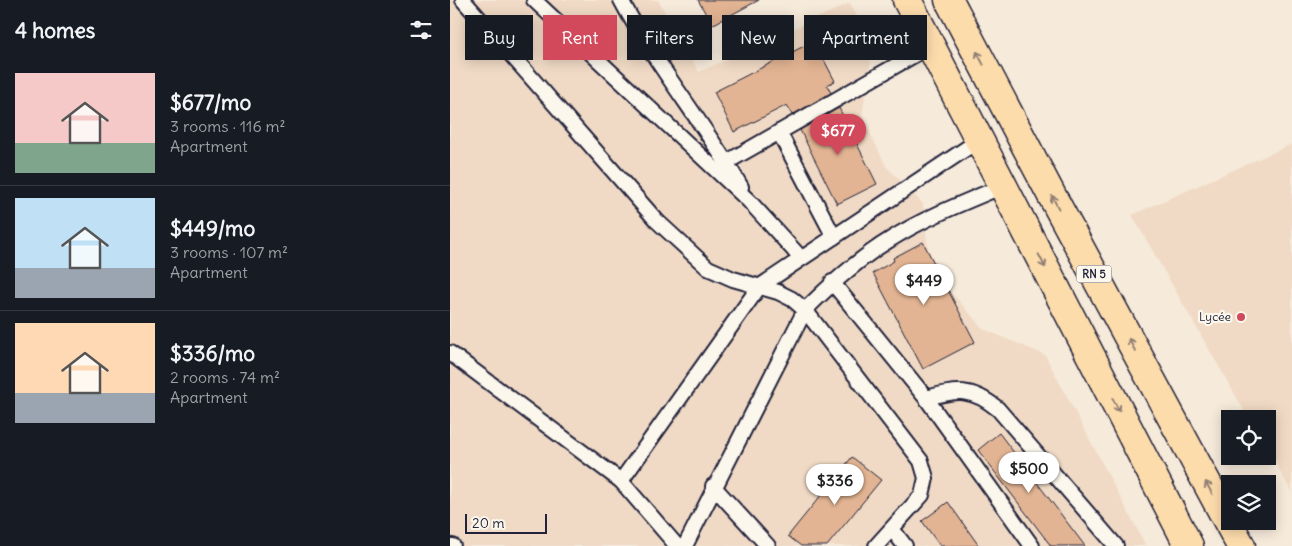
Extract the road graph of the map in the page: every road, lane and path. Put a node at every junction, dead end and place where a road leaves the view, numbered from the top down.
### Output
1 (463, 0) edge
2 (534, 0) edge
3 (621, 0) edge
4 (907, 0) edge
5 (950, 0) edge
6 (930, 46) junction
7 (779, 132) junction
8 (979, 140) junction
9 (727, 162) junction
10 (1003, 186) junction
11 (749, 201) junction
12 (834, 237) junction
13 (801, 258) junction
14 (832, 282) junction
15 (759, 287) junction
16 (805, 310) junction
17 (450, 354) edge
18 (926, 398) junction
19 (621, 482) junction
20 (714, 486) junction
21 (892, 529) junction
22 (677, 546) edge
23 (685, 546) edge
24 (768, 546) edge
25 (876, 546) edge
26 (906, 546) edge
27 (1032, 546) edge
28 (1116, 546) edge
29 (1189, 546) edge
30 (1241, 546) edge

1 - 15 lane
2 - 11 lane
3 - 9 lane
4 - 6 highway
30 -> 5 highway, RN 5
6 - 7 lane
6 - 8 highway
7 - 9 lane
7 - 12 lane
8 - 10 highway
8 - 12 lane
9 - 11 lane
10 - 14 lane
10 -> 29 highway
11 - 13 lane
12 - 13 lane
13 - 15 lane
14 - 16 lane
14 - 18 lane
15 - 16 lane
15 - 19 lane
16 - 20 lane
16 - 21 lane
17 - 19 lane
18 - 27 lane
18 - 28 lane
19 - 22 lane
20 - 23 lane
20 - 24 lane
21 - 25 lane
21 - 26 lane

